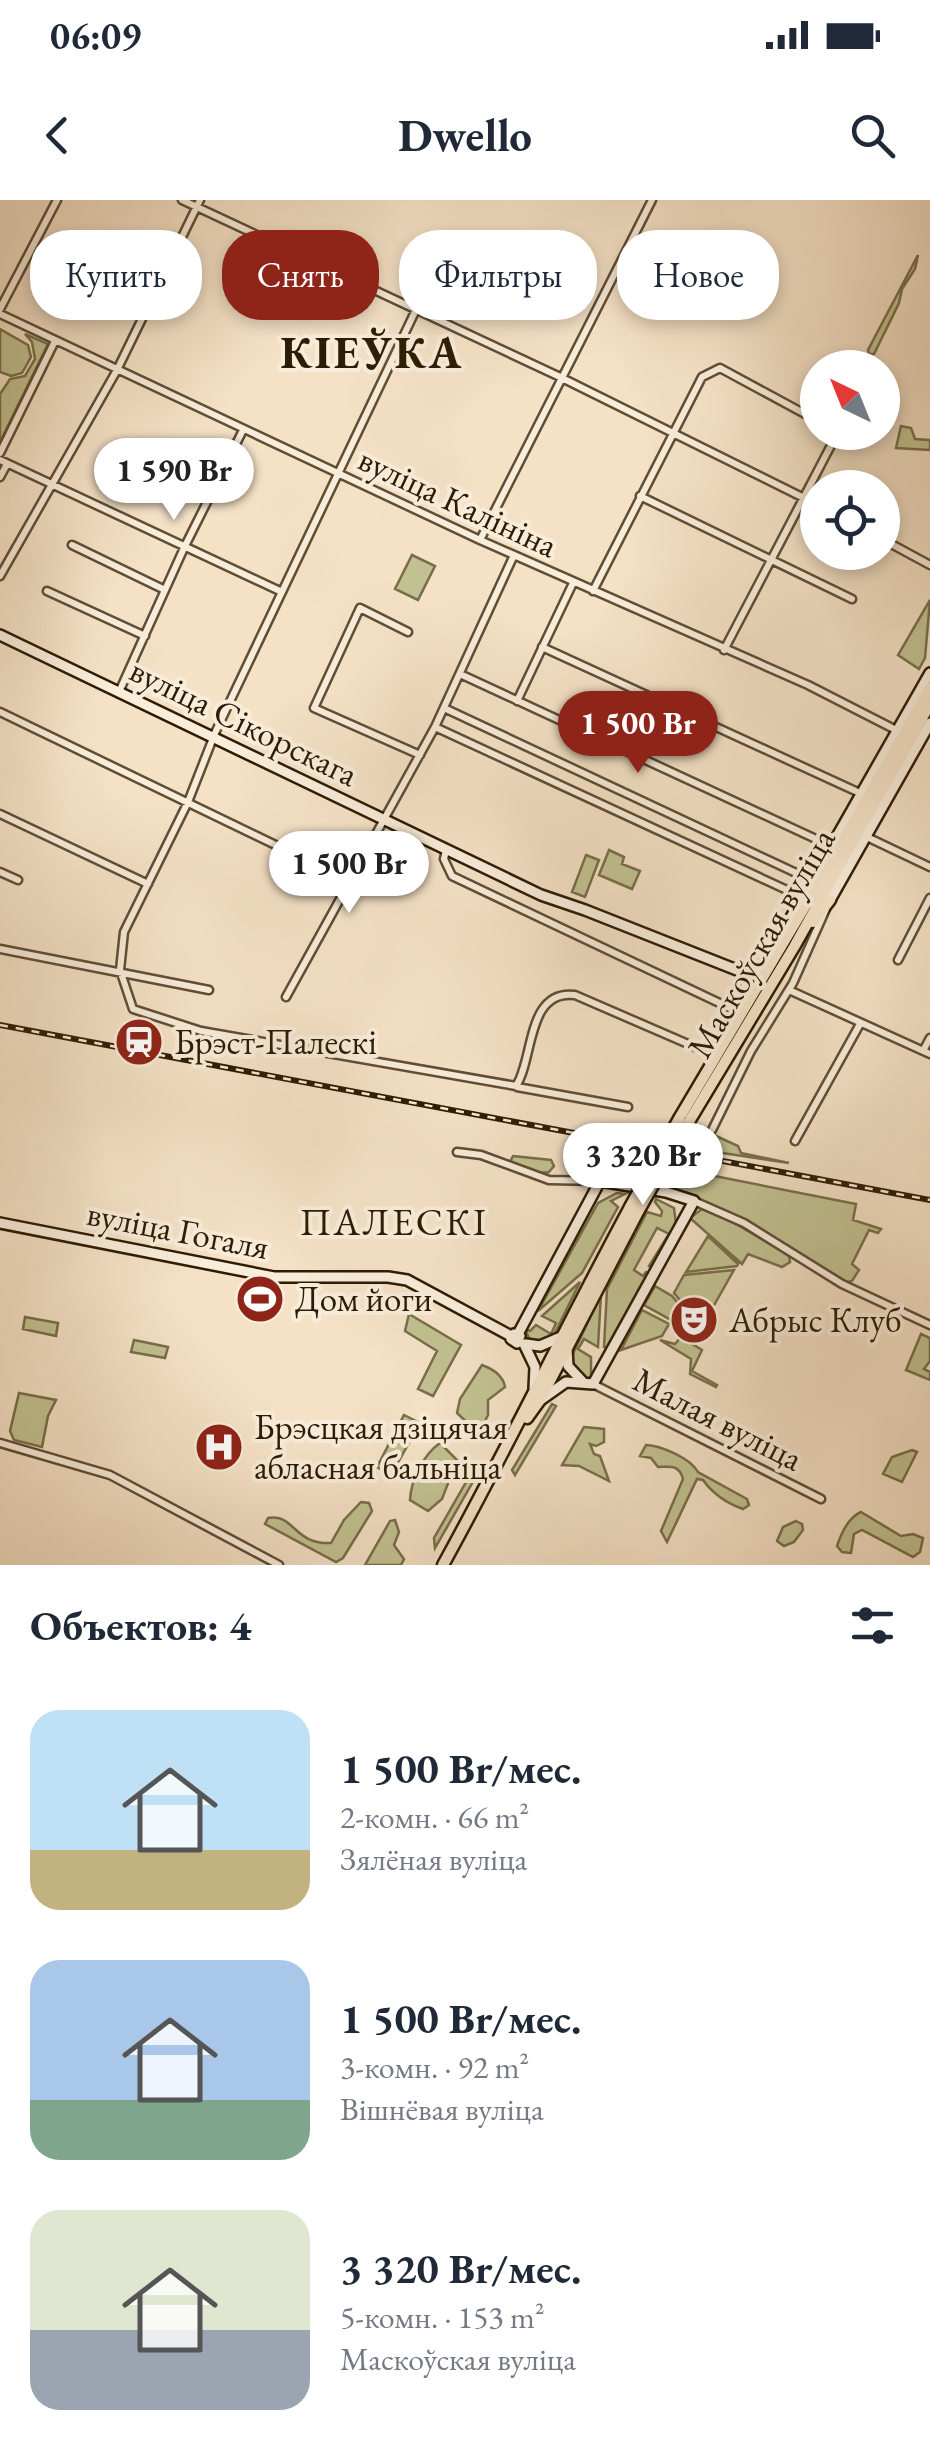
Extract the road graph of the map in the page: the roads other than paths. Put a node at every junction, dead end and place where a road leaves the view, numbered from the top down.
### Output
1 (182, 200) edge
2 (652, 200) edge
3 (53, 201) edge
4 (198, 204) edge
5 (399, 304) edge
6 (0, 311) edge
7 (412, 320) edge
8 (434, 320) edge
9 (55, 340) junction
10 (117, 370) junction
11 (561, 378) junction
12 (800, 411) edge
13 (244, 430) junction
14 (673, 433) junction
15 (2, 459) edge
16 (339, 474) junction
17 (0, 477) edge
18 (53, 487) junction
19 (640, 496) junction
20 (800, 496) edge
21 (800, 506) edge
22 (480, 540) junction
23 (72, 546) dead end
24 (184, 548) junction
25 (900, 549) edge
26 (514, 556) junction
27 (772, 558) junction
28 (930, 565) edge
29 (0, 576) edge
30 (574, 583) junction
31 (165, 590) junction
32 (47, 591) dead end
33 (592, 591) junction
34 (282, 592) junction
35 (852, 599) dead end
36 (408, 632) dead end
37 (0, 636) edge
38 (145, 636) junction
39 (542, 647) junction
40 (724, 650) junction
41 (930, 673) edge
42 (460, 674) junction
43 (930, 688) edge
44 (119, 693) junction
45 (517, 701) junction
46 (930, 704) edge
47 (444, 708) junction
48 (0, 712) edge
49 (435, 727) junction
50 (929, 727) edge
51 (898, 731) junction
52 (214, 735) junction
53 (420, 755) junction
54 (862, 794) junction
55 (188, 802) junction
56 (0, 814) edge
57 (382, 819) junction
58 (866, 837) junction
59 (832, 846) junction
60 (446, 850) junction
61 (930, 867) edge
62 (0, 872) edge
63 (18, 880) dead end
64 (348, 880) junction
65 (824, 880) junction
66 (148, 884) junction
67 (802, 897) junction
68 (930, 898) edge
69 (830, 900) junction
70 (794, 947) junction
71 (0, 948) edge
72 (898, 960) dead end
73 (762, 966) junction
74 (120, 970) junction
75 (742, 972) junction
76 (209, 990) dead end
77 (789, 990) junction
78 (286, 996) dead end
79 (750, 996) junction
80 (730, 1008) dead end
81 (860, 1024) junction
82 (930, 1038) edge
83 (694, 1048) dead end
84 (927, 1053) edge
85 (516, 1086) junction
86 (628, 1107) dead end
87 (685, 1118) junction
88 (712, 1130) dead end
89 (795, 1141) dead end
90 (457, 1152) dead end
91 (600, 1181) junction
92 (694, 1201) junction
93 (634, 1208) junction
94 (0, 1223) edge
95 (930, 1325) edge
96 (560, 1337) junction
97 (518, 1339) junction
98 (567, 1349) junction
99 (582, 1381) junction
100 (593, 1384) junction
101 (536, 1398) junction
102 (0, 1442) edge
103 (821, 1499) dead end
104 (279, 1565) edge
105 (442, 1565) edge

1 - 4 street
2 - 11 street
3 - 6 street
4 - 5 street
4 - 10 street
6 - 9 street, вуліца Калініна
7 - 16 street
8 - 11 street
9 - 10 street, вуліца Калініна
9 - 15 street
10 - 13 street, вуліца Калініна
10 - 18 street
11 - 14 street
11 - 22 street
12 - 14 street
13 - 16 street, вуліца Калініна
13 - 24 street
14 - 19 street
14 - 20 street
15 - 17 street
15 - 18 street
16 - 22 street, вуліца Калініна
16 - 34 street
18 - 24 street
18 - 29 street
19 - 27 street
19 - 33 street
21 - 27 street
22 - 26 street, вуліца Калініна
23 - 31 street
24 - 31 street
24 - 34 street
25 - 28 street
26 - 30 street, вуліца Калініна
26 - 42 street
27 - 35 street
27 - 40 street
30 - 33 street, вуліца Калініна
30 - 39 street
31 - 38 street
32 - 38 street
33 - 40 street, вуліца Калініна
34 - 52 street
36 - 53 street
37 - 44 street, вуліца Сікорскага
38 - 44 street
39 - 45 street
39 - 54 street
40 - 51 street, вуліца Калініна
41 - 51 street, Маскоўская вуліца
42 - 45 street
42 - 47 street
43 - 65 main road, Маскоўская вуліца
44 - 52 street, вуліца Сікорскага
45 - 59 street
46 - 65 main road, Маскоўская вуліца
47 - 49 street
47 - 65 street
48 - 55 street
49 - 53 street
49 - 67 street
50 - 58 street, Маскоўская вуліца
51 - 54 street, Маскоўская вуліца
52 - 55 street
52 - 57 street, вуліца Сікорскага
53 - 57 street
54 - 59 street, Маскоўская вуліца
55 - 64 street
55 - 66 street
56 - 66 street
57 - 60 street, вуліца Сікорскага
57 - 64 street
58 - 61 street
58 - 65 street, Маскоўская вуліца
59 - 65 street, Маскоўская вуліца
60 - 75 street, вуліца Сікорскага
60 - 80 street
62 - 63 street
64 - 78 street
65 - 67 street, Маскоўская вуліца
65 - 69 street, Маскоўская вуліца
65 - 70 main road, Маскоўская вуліца
65 - 79 main road, Маскоўская вуліца
66 - 74 street
67 - 73 street, Маскоўская вуліца
68 - 72 street
69 - 70 main road
69 - 77 street, Маскоўская вуліца
70 - 87 main road, Маскоўская вуліца
71 - 74 street
73 - 75 street
73 - 79 street, Маскоўская вуліца
74 - 76 street
74 - 85 street
75 - 79 street
77 - 81 street
77 - 88 street, Маскоўская вуліца
79 - 87 main road, Маскоўская вуліца
81 - 84 street
81 - 89 street
82 - 84 street
83 - 85 street
85 - 86 street
87 - 93 main road, Маскоўская вуліца, bridge
90 - 91 street
91 - 92 street
91 - 97 street
92 - 95 street
92 - 100 street
93 - 96 main road
93 - 98 main road
94 - 97 street, вуліца Гогаля
96 - 97 street
96 - 101 main road
97 - 101 street
98 - 99 street
98 - 101 main road
99 - 100 street
99 - 101 street
100 - 103 street, Малая вуліца
101 - 105 main road
102 - 104 street

